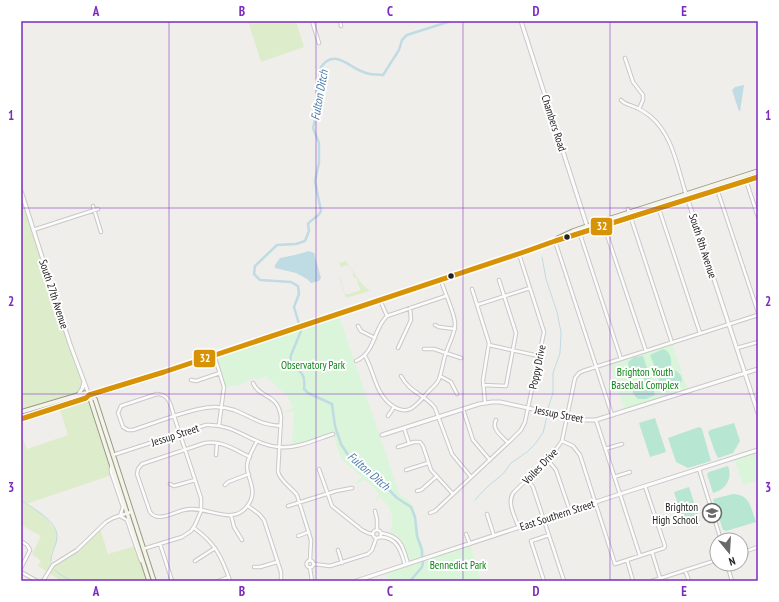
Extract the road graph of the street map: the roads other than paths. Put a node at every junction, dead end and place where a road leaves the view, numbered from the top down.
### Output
1 (312, 21) edge
2 (340, 21) edge
3 (521, 21) edge
4 (341, 26) dead end
5 (319, 43) dead end
6 (625, 58) dead end
7 (621, 100) dead end
8 (639, 109) junction
9 (758, 172) edge
10 (758, 176) edge
11 (748, 180) junction
12 (717, 190) junction
13 (21, 192) edge
14 (686, 192) junction
15 (688, 199) junction
16 (92, 206) dead end
17 (659, 208) junction
18 (98, 209) dead end
19 (94, 210) junction
20 (628, 210) junction
21 (758, 217) edge
22 (630, 218) junction
23 (587, 226) junction
24 (604, 226) junction
25 (595, 229) junction
26 (33, 230) junction
27 (101, 232) dead end
28 (580, 234) junction
29 (567, 237) junction
30 (555, 241) junction
31 (519, 254) junction
32 (441, 280) junction
33 (499, 280) dead end
34 (530, 288) junction
35 (472, 289) dead end
36 (446, 296) junction
37 (504, 296) junction
38 (380, 300) junction
39 (477, 305) junction
40 (410, 308) junction
41 (758, 313) edge
42 (387, 316) junction
43 (729, 324) junction
44 (435, 325) dead end
45 (358, 326) dead end
46 (454, 329) junction
47 (700, 333) junction
48 (375, 338) junction
49 (672, 342) junction
50 (758, 342) edge
51 (489, 346) junction
52 (398, 348) dead end
53 (737, 348) junction
54 (424, 349) dead end
55 (513, 350) junction
56 (646, 351) junction
57 (446, 353) junction
58 (214, 355) junction
59 (365, 356) junction
60 (540, 356) junction
61 (461, 358) dead end
62 (620, 359) junction
63 (356, 362) dead end
64 (596, 366) junction
65 (758, 369) edge
66 (220, 373) junction
67 (745, 373) junction
68 (401, 376) dead end
69 (440, 376) junction
70 (84, 380) junction
71 (191, 380) dead end
72 (254, 383) dead end
73 (483, 386) junction
74 (457, 394) dead end
75 (77, 395) junction
76 (89, 395) junction
77 (424, 398) junction
78 (485, 403) junction
79 (394, 407) junction
80 (222, 408) junction
81 (529, 408) junction
82 (462, 409) junction
83 (21, 412) edge
84 (758, 413) edge
85 (612, 415) junction
86 (174, 416) junction
87 (388, 416) dead end
88 (568, 416) junction
89 (439, 417) junction
90 (21, 419) edge
91 (496, 420) dead end
92 (596, 420) junction
93 (219, 425) junction
94 (281, 426) junction
95 (404, 428) junction
96 (179, 433) junction
97 (333, 434) dead end
98 (382, 435) dead end
99 (257, 441) junction
100 (562, 441) junction
101 (217, 443) junction
102 (409, 443) junction
103 (508, 443) junction
104 (622, 444) dead end
105 (280, 447) junction
106 (398, 447) dead end
107 (605, 449) junction
108 (185, 450) junction
109 (758, 450) edge
110 (113, 455) junction
111 (216, 455) dead end
112 (108, 457) junction
113 (250, 457) junction
114 (490, 460) junction
115 (548, 460) junction
116 (428, 463) junction
117 (112, 466) junction
118 (319, 469) dead end
119 (699, 469) junction
120 (406, 470) dead end
121 (630, 472) dead end
122 (249, 474) junction
123 (437, 476) junction
124 (471, 477) junction
125 (614, 477) junction
126 (527, 479) junction
127 (195, 480) junction
128 (170, 484) dead end
129 (225, 485) dead end
130 (644, 486) junction
131 (352, 488) dead end
132 (417, 491) dead end
133 (327, 494) junction
134 (453, 494) junction
135 (620, 494) junction
136 (596, 502) junction
137 (299, 503) junction
138 (248, 506) junction
139 (288, 506) dead end
140 (201, 510) junction
141 (375, 511) dead end
142 (570, 511) junction
143 (131, 512) junction
144 (430, 513) dead end
145 (127, 514) junction
146 (487, 514) dead end
147 (231, 515) junction
148 (120, 516) junction
149 (544, 519) junction
150 (194, 528) junction
151 (519, 528) junction
152 (377, 530) junction
153 (309, 532) junction
154 (719, 532) edge
155 (381, 533) junction
156 (372, 534) junction
157 (466, 534) dead end
158 (549, 535) junction
159 (298, 536) dead end
160 (494, 536) junction
161 (380, 537) junction
162 (376, 539) junction
163 (242, 540) dead end
164 (21, 541) edge
165 (160, 544) junction
166 (470, 544) junction
167 (215, 548) junction
168 (144, 549) junction
169 (139, 550) junction
170 (338, 550) dead end
171 (652, 552) junction
172 (640, 556) junction
173 (310, 560) junction
174 (627, 560) junction
175 (195, 561) dead end
176 (277, 562) junction
177 (709, 562) edge
178 (342, 563) junction
179 (314, 564) junction
180 (407, 564) junction
181 (254, 566) dead end
182 (21, 568) edge
183 (144, 568) junction
184 (310, 568) junction
185 (685, 570) junction
186 (21, 572) edge
187 (372, 576) junction
188 (229, 577) junction
189 (660, 578) junction
190 (38, 581) edge
191 (43, 581) edge
192 (149, 581) edge
193 (154, 581) edge
194 (172, 581) edge
195 (218, 581) edge
196 (230, 581) edge
197 (281, 581) edge
198 (312, 581) edge
199 (356, 581) edge
200 (374, 581) edge
201 (544, 581) edge
202 (564, 581) edge
203 (633, 581) edge
204 (652, 581) edge
205 (689, 581) edge

1 - 5 street
2 - 4 street
3 - 23 street, Chambers Road
6 - 8 street
7 - 8 street, South 8th Avenue
8 - 14 street, South 8th Avenue
9 - 11 main road
9 - 14 main road
10 - 11 main road
11 - 12 main road
11 - 21 street
12 - 15 main road
12 - 41 street
13 - 26 street, South 27th Avenue
14 - 15 street, South 8th Avenue
14 - 20 main road
15 - 17 main road
15 - 43 street, South 8th Avenue
16 - 19 street
17 - 22 main road
17 - 47 street
18 - 19 street
19 - 26 street
19 - 27 street
20 - 22 street
20 - 23 main road
22 - 24 main road
22 - 49 street
23 - 25 main road
23 - 29 main road
23 - 30 main road
24 - 25 main road
24 - 56 street
25 - 28 main road
26 - 70 street, South 27th Avenue
28 - 29 main road
28 - 62 street
29 - 30 main road
30 - 31 main road
30 - 64 street
31 - 32 main road
31 - 34 street, Poppy Drive
32 - 36 street
32 - 38 main road
33 - 37 street
34 - 37 street
34 - 60 street, Poppy Drive
35 - 39 street
36 - 40 street
36 - 46 street
37 - 39 street
37 - 55 street
38 - 42 street
38 - 58 main road
39 - 51 street
40 - 42 street
40 - 52 street
41 - 43 street, Voiles Drive
42 - 48 street
43 - 47 street, Voiles Drive
43 - 53 street, South 8th Avenue
44 - 46 street
45 - 48 street
46 - 57 street
47 - 49 street, Voiles Drive
48 - 59 street
49 - 56 street, Voiles Drive
50 - 53 street
51 - 55 street
51 - 73 street
53 - 67 street, South 8th Avenue
54 - 57 street
55 - 60 street
55 - 73 street
56 - 62 street, Voiles Drive
57 - 61 street
57 - 69 street
58 - 66 street
58 - 76 main road
59 - 63 street
59 - 79 street
60 - 81 street, Poppy Drive
62 - 64 street, Voiles Drive
64 - 85 street
64 - 88 street, Voiles Drive
65 - 67 street, Jessup Street
66 - 71 street
66 - 80 street
67 - 84 street, South 8th Avenue
67 - 85 street, Jessup Street
68 - 77 street
69 - 74 street
69 - 77 street
70 - 75 street
70 - 76 street, South 27th Avenue
72 - 94 street
73 - 78 street
75 - 76 main road
75 - 83 main road
76 - 90 main road
76 - 110 main road, South 27th Avenue
76 - 112 main road, South 27th Avenue
77 - 79 street
77 - 89 street
78 - 81 street, Jessup Street
78 - 82 street, Jessup Street
79 - 87 street
80 - 86 street
80 - 93 street
80 - 94 street
81 - 88 street, Jessup Street
81 - 103 street, Poppy Drive
82 - 89 street, Jessup Street
82 - 114 street
85 - 92 street, Jessup Street
86 - 86 street
86 - 96 street
88 - 92 street, Jessup Street
88 - 100 street, Voiles Drive
89 - 95 street, Jessup Street
89 - 124 street
91 - 103 street
92 - 107 street
93 - 96 street, Jessup Street
93 - 99 street, Jessup Street
94 - 105 street
95 - 98 street, Jessup Street
95 - 102 street
96 - 108 street
96 - 110 street, Jessup Street
97 - 105 street, Jessup Street
99 - 105 street, Jessup Street
99 - 113 street
100 - 115 street, Voiles Drive
100 - 136 street
101 - 108 street
101 - 111 street
101 - 113 street
102 - 106 street
102 - 116 street
103 - 114 street, Poppy Drive
104 - 107 street
105 - 137 street
107 - 125 street
108 - 127 street
108 - 140 street
109 - 119 street, East Southern Street
110 - 112 street, Jessup Street
110 - 143 main road, South 27th Avenue
112 - 117 main road, South 27th Avenue
113 - 122 street
114 - 124 street, Poppy Drive
115 - 126 street, Voiles Drive
115 - 142 street
116 - 120 street
116 - 123 street
117 - 145 main road, South 27th Avenue
117 - 148 street
118 - 133 street
119 - 130 street, East Southern Street
119 - 154 street
121 - 125 street
122 - 129 street
122 - 138 street
123 - 132 street
123 - 134 street
124 - 134 street, Poppy Drive
125 - 135 street
126 - 149 street
126 - 151 street, Voiles Drive
127 - 128 street
127 - 140 street
130 - 135 street, East Southern Street
130 - 171 street
131 - 133 street
133 - 137 street
133 - 156 street
134 - 144 street, Poppy Drive
135 - 136 street, East Southern Street
135 - 172 street
136 - 142 street, East Southern Street
136 - 174 street
137 - 139 street
137 - 153 street
138 - 147 street
138 - 176 street
140 - 147 street
140 - 150 street
141 - 152 street
142 - 149 street, East Southern Street
143 - 145 street
143 - 168 main road, South 27th Avenue
145 - 148 street
145 - 169 main road, South 27th Avenue
146 - 160 street
147 - 163 street
148 - 183 street
148 - 191 street
149 - 151 street, East Southern Street
149 - 158 street
150 - 165 street
150 - 167 street
151 - 160 street, East Southern Street
152 - 155 street
152 - 156 street
153 - 159 street
153 - 173 street
155 - 161 street
155 - 180 street
156 - 162 street
157 - 166 street
158 - 201 street
158 - 202 street
160 - 166 street, East Southern Street
161 - 162 street
161 - 180 street
162 - 178 street
164 - 182 street
165 - 168 street
165 - 194 street
166 - 180 street, East Southern Street
167 - 175 street
167 - 188 street
168 - 169 street
168 - 193 main road, South 27th Avenue
169 - 183 main road, South 27th Avenue
170 - 178 street
171 - 172 street
171 - 189 street
172 - 174 street
173 - 179 street
173 - 184 street
174 - 203 street
176 - 181 street
176 - 197 street
177 - 185 street
178 - 179 street
179 - 184 street
180 - 187 street, East Southern Street
183 - 192 main road, South 27th Avenue
184 - 198 street
185 - 189 street
185 - 205 street
186 - 190 street
187 - 199 street, East Southern Street
187 - 200 street
188 - 195 street
188 - 196 street
189 - 204 street

